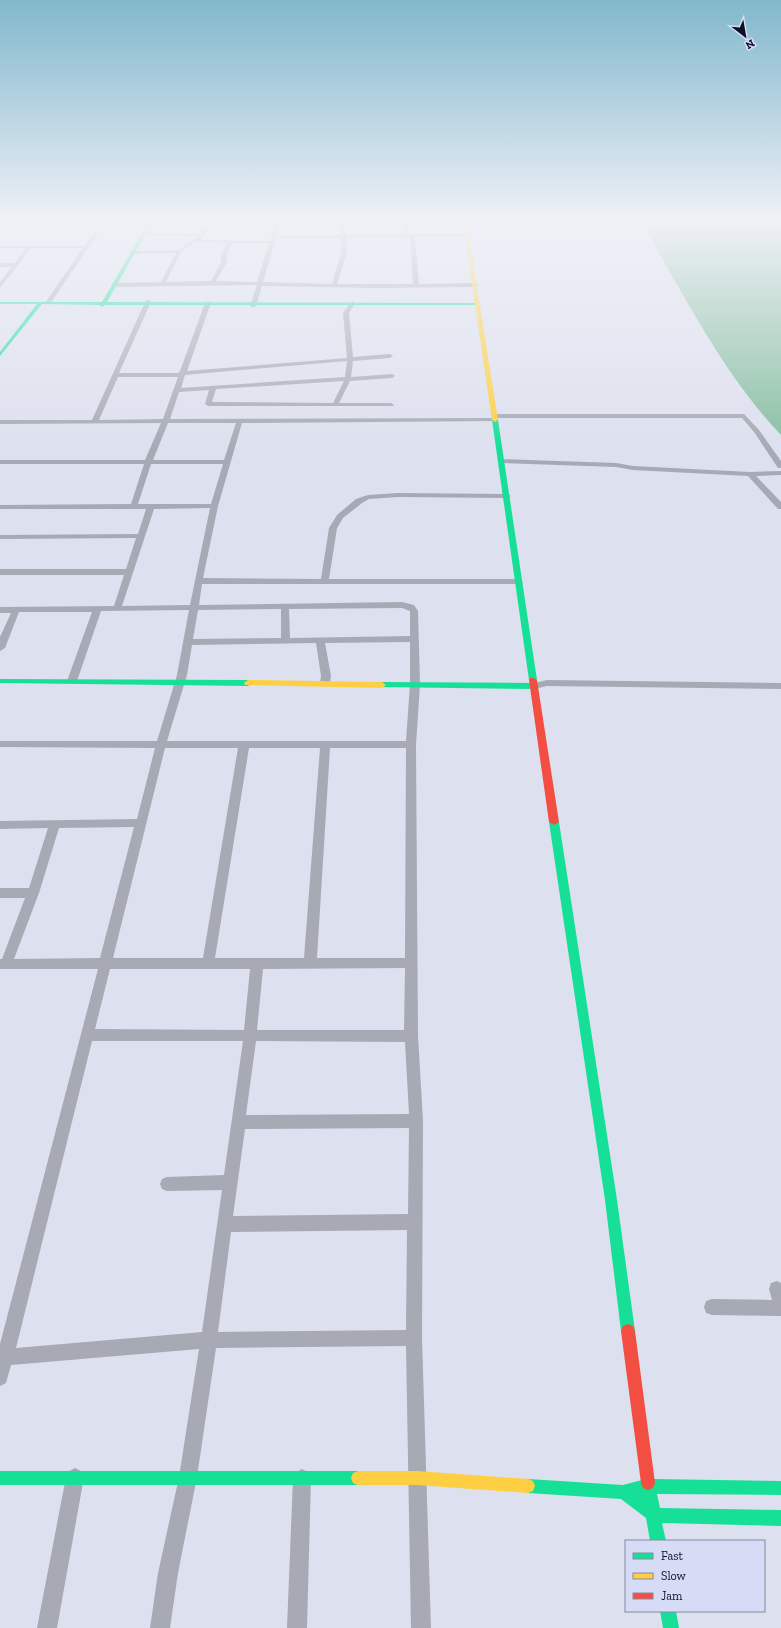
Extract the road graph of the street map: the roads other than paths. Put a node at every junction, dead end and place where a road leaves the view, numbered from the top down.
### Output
1 (46, 299) edge
2 (106, 299) edge
3 (258, 299) edge
4 (469, 299) edge
5 (477, 299) edge
6 (258, 303) junction
7 (42, 304) junction
8 (103, 304) junction
9 (147, 304) junction
10 (208, 304) junction
11 (351, 304) junction
12 (478, 304) junction
13 (0, 305) edge
14 (451, 305) junction
15 (479, 316) junction
16 (0, 355) edge
17 (390, 356) dead end
18 (350, 360) junction
19 (181, 374) junction
20 (115, 375) junction
21 (392, 376) dead end
22 (348, 379) junction
23 (213, 388) junction
24 (177, 390) junction
25 (335, 405) junction
26 (391, 406) dead end
27 (495, 418) junction
28 (166, 420) junction
29 (240, 420) junction
30 (95, 421) junction
31 (0, 422) edge
32 (502, 461) junction
33 (0, 462) edge
34 (148, 462) junction
35 (227, 462) junction
36 (781, 466) edge
37 (781, 473) edge
38 (750, 474) junction
39 (760, 474) junction
40 (767, 491) junction
41 (508, 496) junction
42 (134, 506) junction
43 (151, 506) junction
44 (214, 506) junction
45 (0, 507) edge
46 (781, 507) edge
47 (0, 536) edge
48 (141, 536) junction
49 (0, 572) edge
50 (130, 572) junction
51 (200, 581) junction
52 (325, 581) junction
53 (519, 582) junction
54 (194, 608) junction
55 (285, 608) junction
56 (97, 609) junction
57 (117, 609) junction
58 (0, 610) edge
59 (16, 610) junction
60 (414, 639) junction
61 (286, 640) junction
62 (320, 640) junction
63 (188, 642) junction
64 (0, 648) edge
65 (0, 673) edge
66 (74, 678) junction
67 (181, 679) junction
68 (325, 679) junction
69 (0, 681) edge
70 (415, 681) junction
71 (534, 683) junction
72 (781, 686) edge
73 (0, 744) edge
74 (161, 744) junction
75 (244, 745) junction
76 (325, 745) junction
77 (411, 745) junction
78 (141, 823) junction
79 (0, 825) edge
80 (54, 826) junction
81 (0, 893) edge
82 (33, 893) junction
83 (208, 962) junction
84 (411, 963) junction
85 (3, 964) edge
86 (257, 964) junction
87 (310, 964) junction
88 (105, 965) junction
89 (86, 1035) junction
90 (250, 1036) junction
91 (411, 1036) junction
92 (416, 1121) junction
93 (239, 1122) junction
94 (230, 1182) junction
95 (167, 1184) dead end
96 (414, 1222) junction
97 (224, 1224) junction
98 (712, 1308) dead end
99 (781, 1308) edge
100 (414, 1338) junction
101 (209, 1340) junction
102 (2, 1358) edge
103 (0, 1377) edge
104 (188, 1476) junction
105 (75, 1477) junction
106 (0, 1478) edge
107 (302, 1478) junction
108 (417, 1478) junction
109 (648, 1486) junction
110 (781, 1488) edge
111 (623, 1492) junction
112 (654, 1515) junction
113 (781, 1518) edge
114 (658, 1540) edge
115 (668, 1612) edge
116 (47, 1628) edge
117 (160, 1628) edge
118 (297, 1628) edge
119 (421, 1628) edge
120 (670, 1628) edge

1 - 7 street
2 - 8 main road
3 - 6 street
4 - 14 main road
5 - 12 main road
6 - 10 main road
6 - 11 main road
7 - 8 main road
7 - 13 main road
7 - 16 main road
8 - 9 main road
9 - 10 main road
9 - 20 street
10 - 19 street
11 - 14 main road
11 - 18 street
12 - 14 main road
12 - 15 main road
14 - 15 main road
15 - 27 main road
17 - 18 street
18 - 19 street
18 - 22 street
19 - 20 street
19 - 24 street
20 - 30 street
21 - 22 street
22 - 23 street
22 - 25 street
23 - 24 street
23 - 25 street
24 - 28 street
25 - 26 street
27 - 29 street
27 - 32 main road
27 - 36 street
28 - 29 street
28 - 30 street
28 - 34 street
29 - 35 street
30 - 31 street
32 - 38 street
32 - 41 main road
33 - 34 street
34 - 35 street
34 - 42 street
35 - 44 street
37 - 39 street
38 - 39 street
38 - 40 street
39 - 40 street
40 - 46 street
41 - 52 street
41 - 53 main road
42 - 43 street
42 - 45 street
43 - 44 street
43 - 48 street
44 - 51 street
47 - 48 street
48 - 50 street
49 - 50 street
50 - 57 street
51 - 52 street
51 - 54 street
52 - 53 street
53 - 71 main road
54 - 55 street
54 - 57 street
54 - 63 street
55 - 60 street
55 - 61 street
56 - 57 street
56 - 59 street
56 - 66 street
58 - 59 street
59 - 64 street
60 - 62 street
60 - 70 street
61 - 62 street
61 - 63 street
62 - 68 street
63 - 67 street
65 - 66 main road
66 - 67 main road
66 - 69 main road
67 - 68 main road
67 - 74 street
68 - 70 main road
70 - 71 main road
70 - 77 street
71 - 72 street
71 - 109 main road
73 - 74 street
74 - 75 street
74 - 78 street
75 - 76 street
75 - 83 street
76 - 77 street
76 - 87 street
77 - 84 street
78 - 80 street
78 - 88 street
79 - 80 street
80 - 82 street
81 - 82 street
82 - 85 street
83 - 86 street
83 - 88 street
84 - 87 street
84 - 91 street
85 - 88 street
86 - 87 street
86 - 90 street
88 - 89 street
89 - 90 street
89 - 102 street
90 - 91 street
90 - 93 street
91 - 92 street
92 - 93 street
92 - 96 street
93 - 94 street
94 - 95 street
94 - 97 street
96 - 97 street
96 - 100 street
97 - 101 street
98 - 99 street
100 - 101 street
100 - 108 street
101 - 102 street
101 - 104 street
102 - 103 street
104 - 105 main road
104 - 107 main road
104 - 117 street
105 - 106 main road
105 - 116 street
107 - 108 main road
107 - 118 street
108 - 111 main road
108 - 119 street
109 - 110 main road
109 - 111 main road
109 - 112 main road
111 - 112 main road
112 - 113 main road
112 - 114 main road
115 - 120 main road

